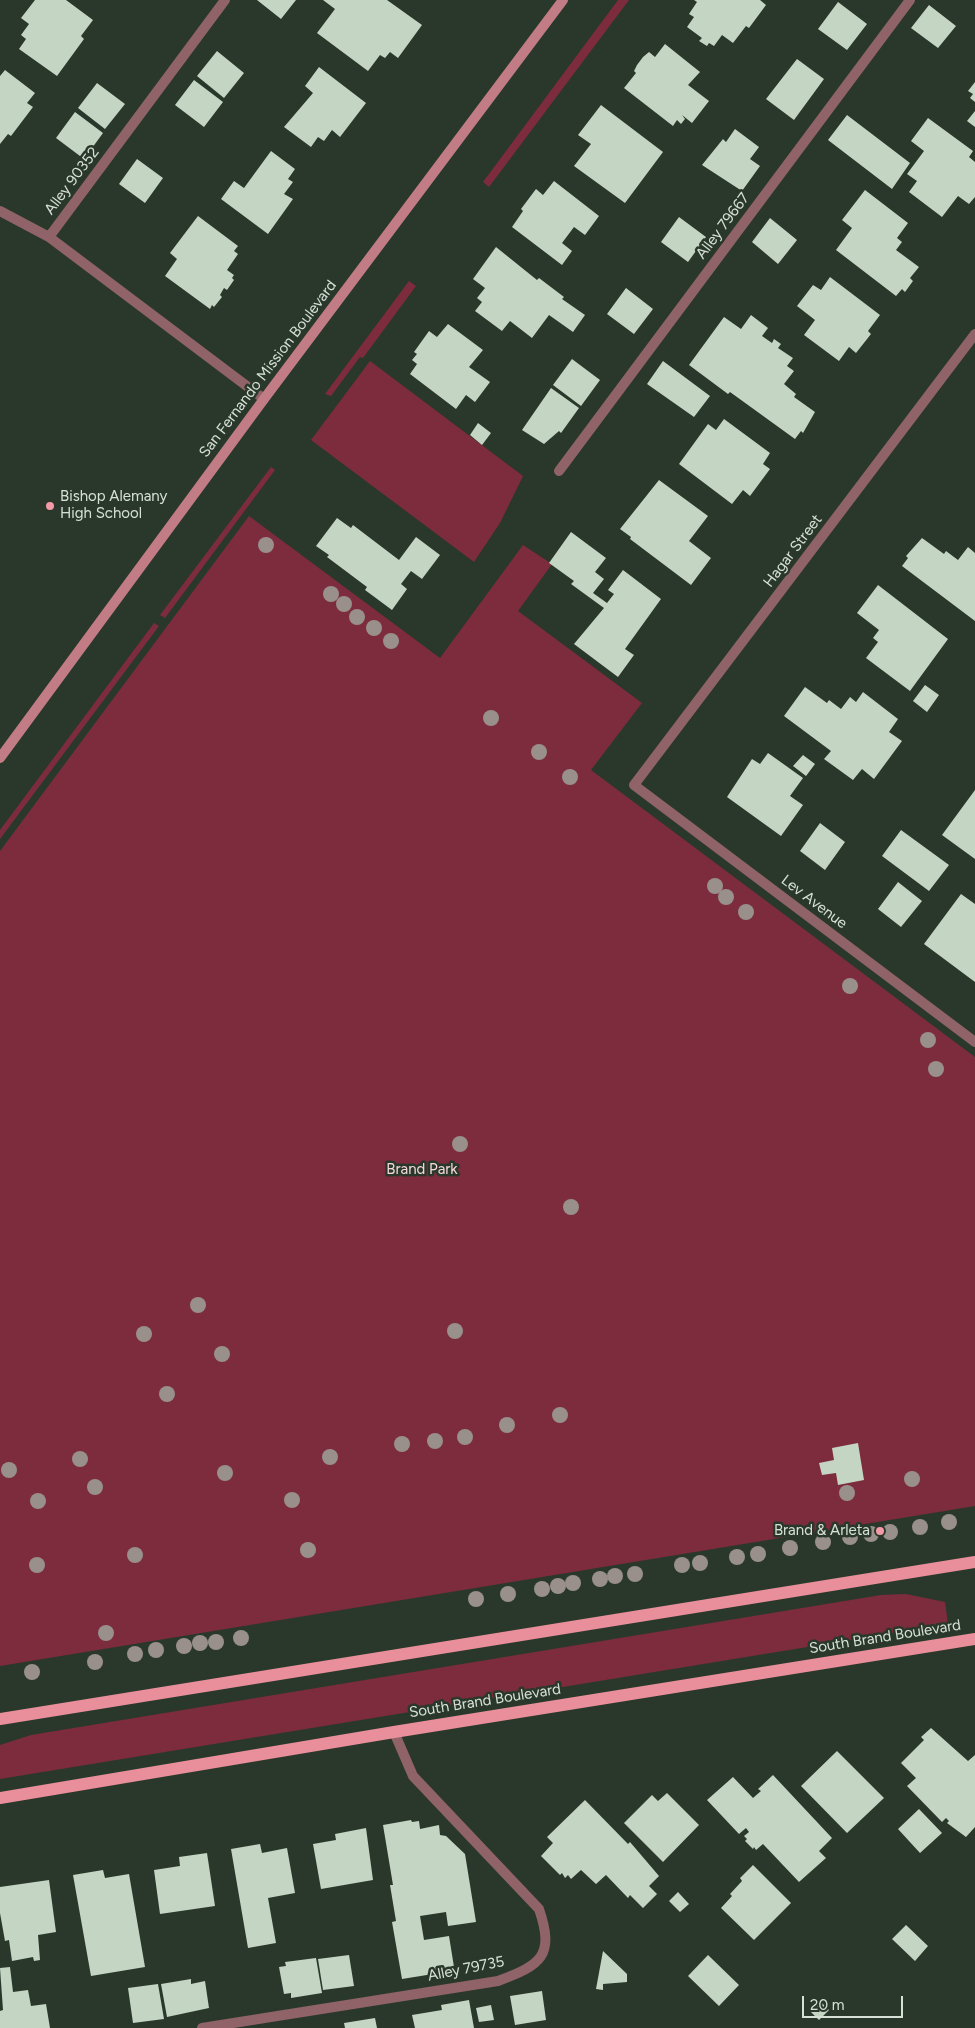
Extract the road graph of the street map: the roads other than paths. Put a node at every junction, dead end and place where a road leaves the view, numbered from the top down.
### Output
1 (224, 0) edge
2 (563, 0) edge
3 (910, 0) edge
4 (0, 211) edge
5 (49, 237) junction
6 (975, 334) edge
7 (264, 399) junction
8 (559, 471) dead end
9 (0, 758) edge
10 (634, 785) joint
11 (975, 1042) edge
12 (975, 1562) edge
13 (975, 1639) edge
14 (0, 1719) edge
15 (394, 1732) junction
16 (0, 1798) edge
17 (202, 2028) edge

1 - 5 street, Alley 90352
2 - 7 main road, San Fernando Mission Boulevard
3 - 8 street, Alley 79667
4 - 5 street
5 - 7 street, Alley 90352
6 - 10 street, Hagar Street
7 - 9 main road, San Fernando Mission Boulevard
10 - 11 street, Lev Avenue
12 - 14 main road
13 - 15 main road, South Brand Boulevard
15 - 16 main road, South Brand Boulevard
15 - 17 street, Alley 79735

